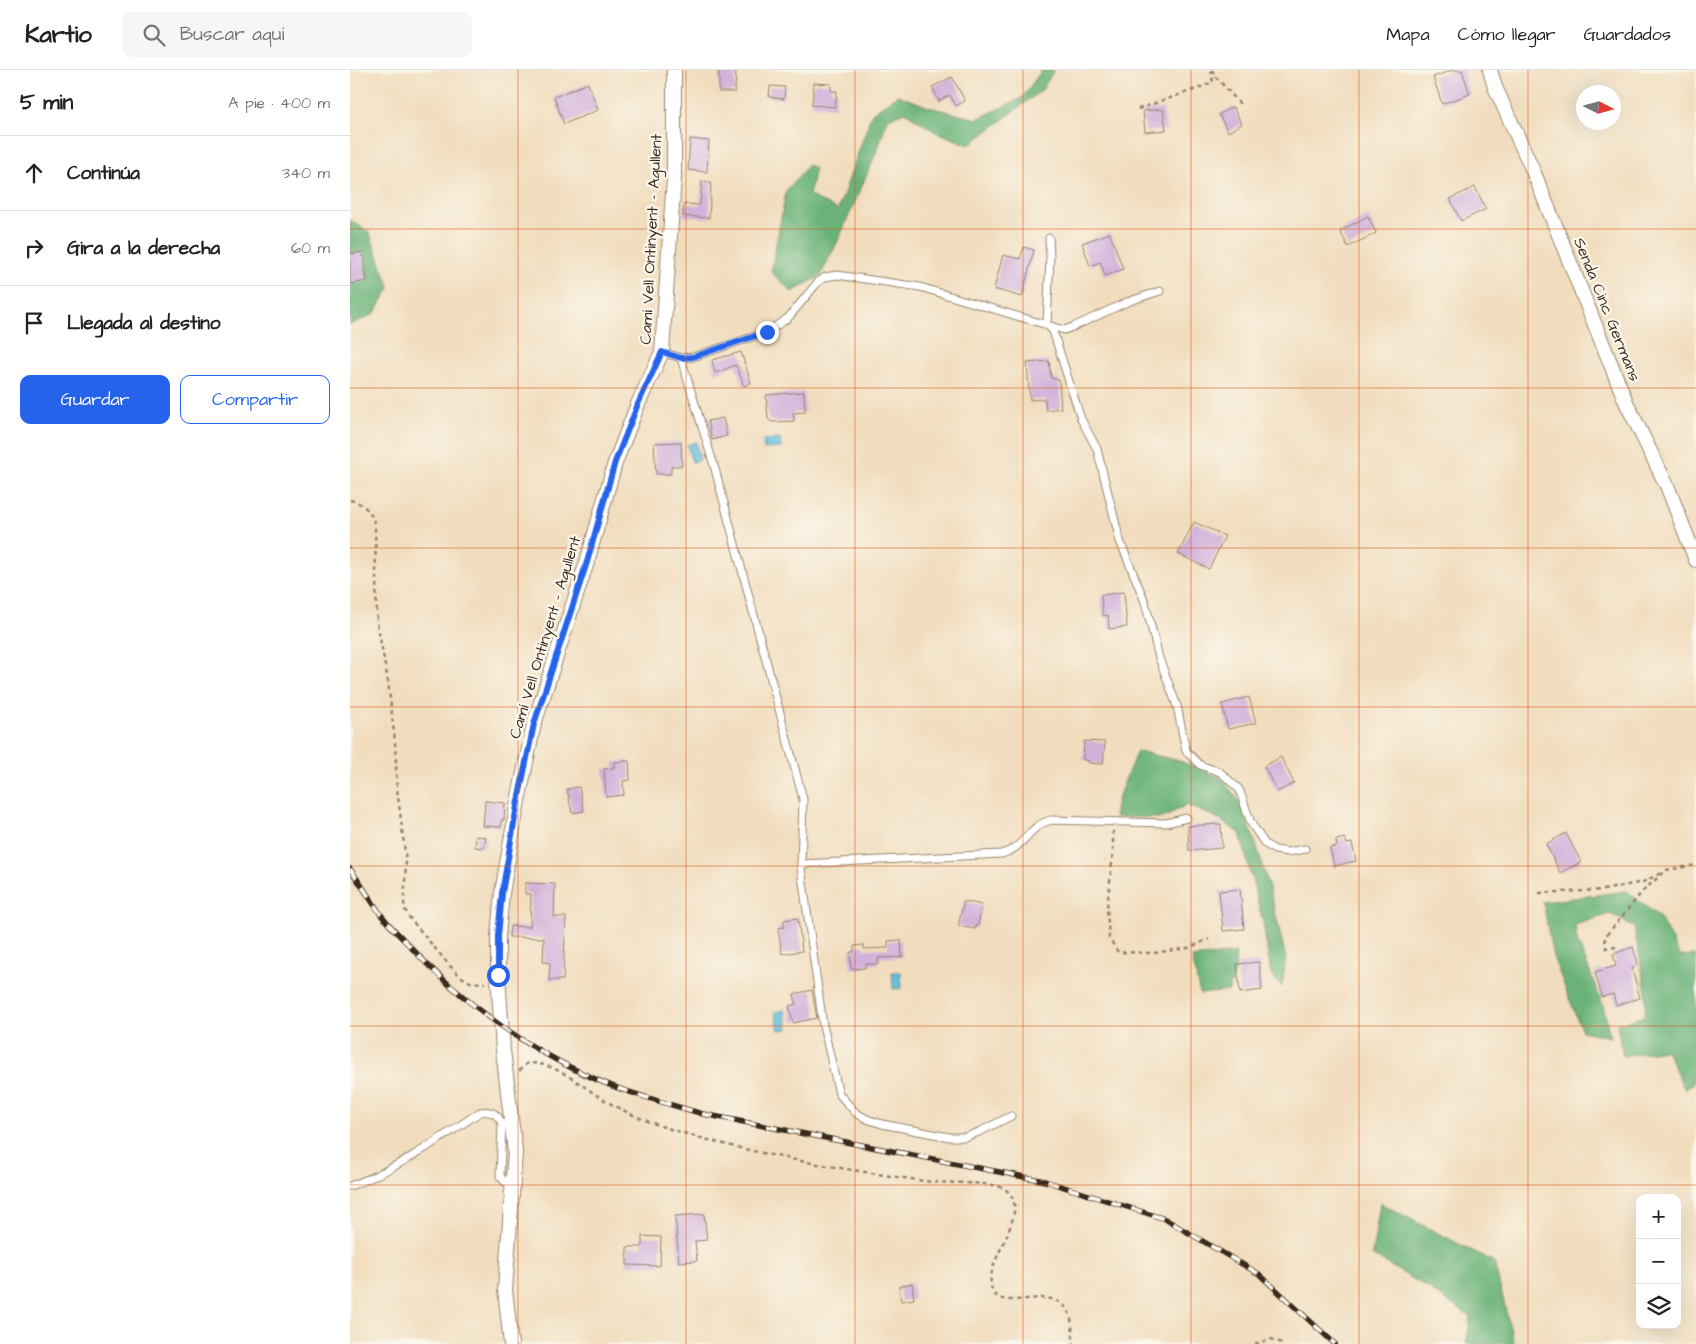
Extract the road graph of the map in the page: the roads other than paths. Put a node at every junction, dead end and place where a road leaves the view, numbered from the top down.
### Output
1 (674, 70) edge
2 (1490, 70) edge
3 (1048, 238) dead end
4 (1160, 291) dead end
5 (1047, 325) junction
6 (662, 352) junction
7 (681, 358) junction
8 (1696, 560) edge
9 (1188, 818) dead end
10 (1305, 849) dead end
11 (800, 864) junction
12 (1010, 1116) dead end
13 (512, 1184) junction
14 (350, 1186) edge
15 (511, 1344) edge

1 - 6 street, Camí Vell Ontinyent - Agullent
2 - 8 street, Senda Cinc Germans
3 - 5 lane
4 - 5 lane
5 - 7 lane
5 - 10 lane
6 - 7 lane
6 - 13 street, Camí Vell Ontinyent - Agullent
7 - 11 lane
9 - 11 lane
11 - 12 lane
13 - 14 lane
13 - 15 street, Camí Vell Ontinyent - Agullent

